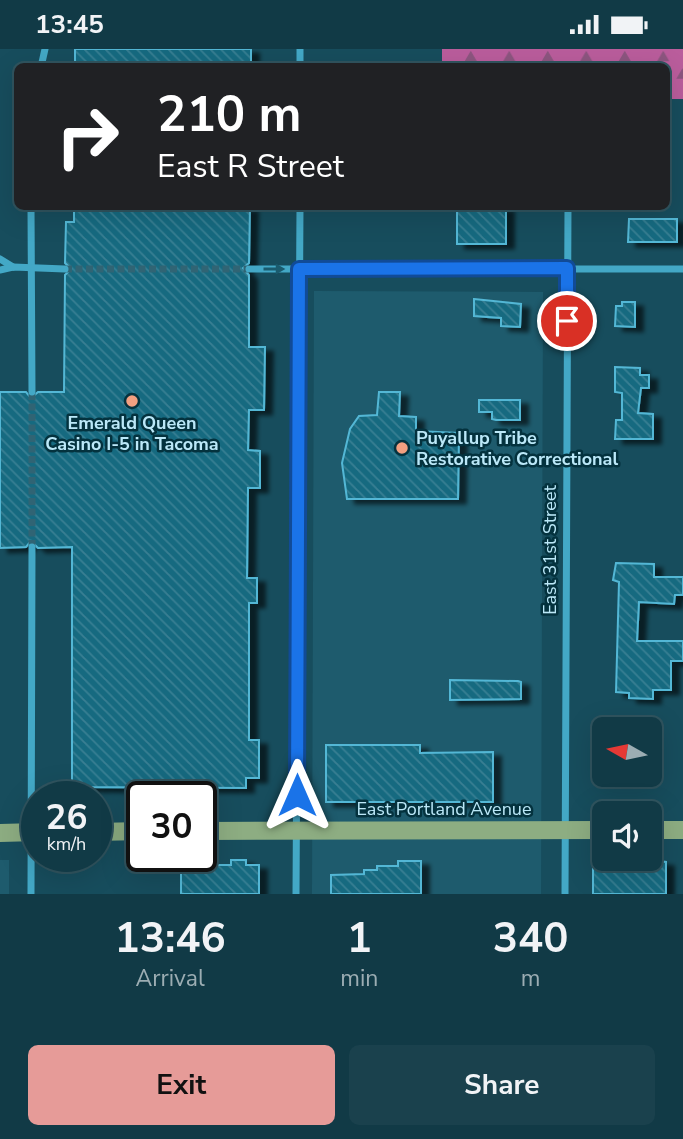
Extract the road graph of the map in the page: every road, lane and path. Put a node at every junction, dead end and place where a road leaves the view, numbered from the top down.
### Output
1 (31, 210) edge
2 (300, 210) edge
3 (568, 210) edge
4 (0, 259) edge
5 (13, 267) junction
6 (32, 268) junction
7 (65, 268) tunnel mouth
8 (567, 268) junction
9 (249, 269) tunnel mouth
10 (299, 269) junction
11 (683, 269) edge
12 (0, 270) edge
13 (32, 392) tunnel mouth
14 (32, 547) tunnel mouth
15 (34, 781) edge
16 (565, 829) junction
17 (592, 829) edge
18 (297, 830) junction
19 (662, 830) edge
20 (683, 830) edge
21 (217, 831) edge
22 (21, 832) edge
23 (0, 833) edge
24 (32, 872) edge
25 (31, 894) edge
26 (296, 894) edge
27 (565, 894) edge

1 - 6 street
2 - 10 street
3 - 8 street, East 31st Street
4 - 5 street
5 - 6 street
5 - 12 street
6 - 7 street
6 - 13 street
8 - 10 street
8 - 11 street
8 - 16 street, East 31st Street
9 -> 10 street
10 - 18 street
14 - 15 street
16 - 17 main road, East Portland Avenue
16 - 18 main road, East Portland Avenue
16 - 27 street, East 31st Street
18 - 21 main road, East Portland Avenue
18 - 26 street
19 - 20 main road
22 - 23 main road
24 - 25 street

